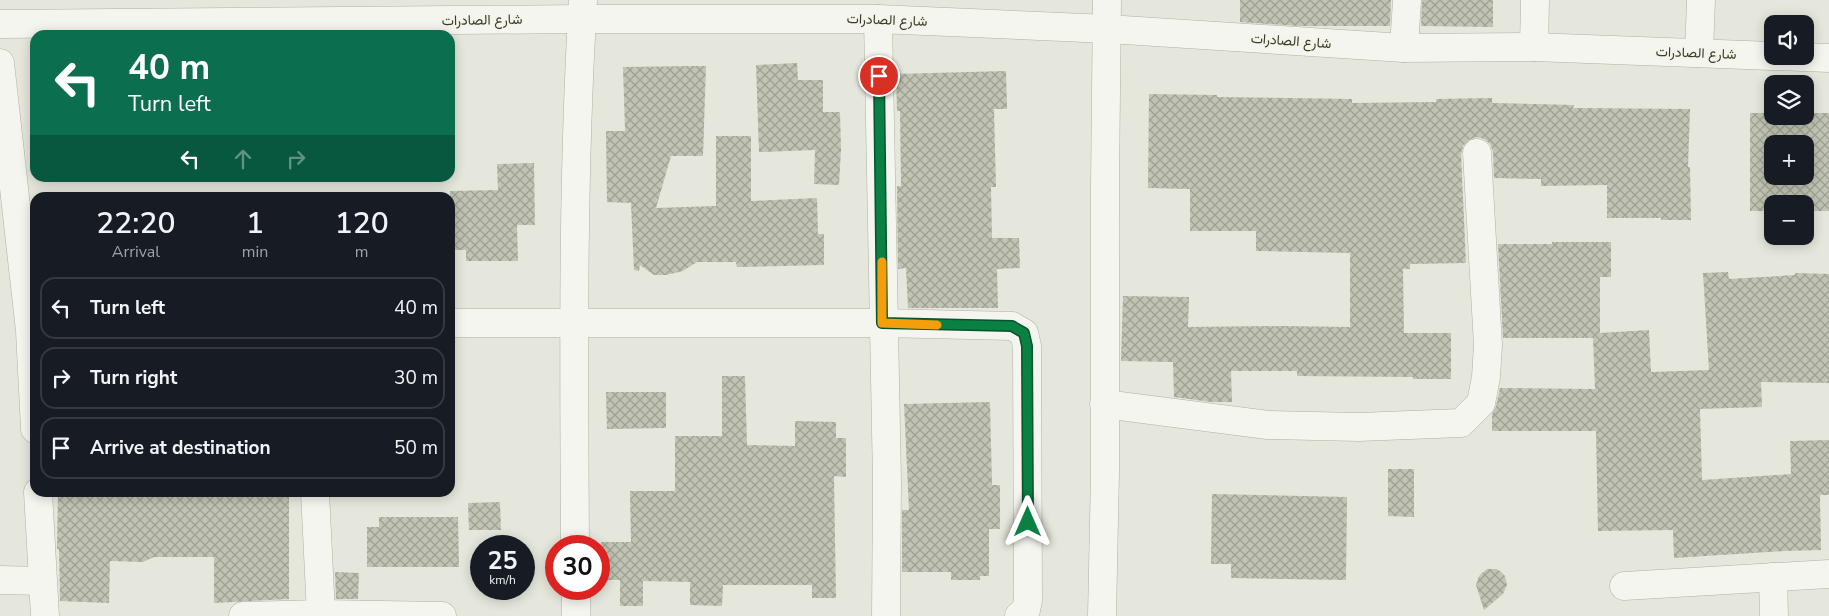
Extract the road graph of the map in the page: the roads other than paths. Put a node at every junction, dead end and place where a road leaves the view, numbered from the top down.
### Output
1 (1108, 0) edge
2 (1407, 0) edge
3 (1535, 0) edge
4 (1700, 0) edge
5 (583, 10) edge
6 (878, 18) junction
7 (0, 24) edge
8 (1108, 29) junction
9 (1534, 47) junction
10 (1404, 48) junction
11 (1699, 53) junction
12 (1764, 56) edge
13 (1814, 57) edge
14 (1829, 58) edge
15 (0, 63) edge
16 (1478, 153) dead end
17 (12, 261) edge
18 (30, 321) edge
19 (455, 323) edge
20 (573, 323) junction
21 (882, 323) junction
22 (1104, 404) junction
23 (38, 497) edge
24 (315, 497) edge
25 (575, 535) edge
26 (1829, 574) edge
27 (1773, 578) junction
28 (0, 580) edge
29 (42, 581) junction
30 (1624, 586) dead end
31 (576, 600) edge
32 (321, 614) junction
33 (45, 616) edge
34 (243, 616) edge
35 (442, 616) edge
36 (576, 616) edge
37 (886, 616) edge
38 (1019, 616) edge
39 (1102, 616) edge
40 (1774, 616) edge

1 - 8 street
2 - 10 street
3 - 9 street
4 - 11 street
5 - 6 street, شارع الصادرات
5 - 7 street, شارع الصادرات
5 - 20 street
6 - 8 street, شارع الصادرات
6 - 21 street
8 - 10 street, شارع الصادرات
8 - 22 street
9 - 10 street, شارع الصادرات
9 - 11 street, شارع الصادرات
11 - 12 street, شارع الصادرات
13 - 14 street, شارع الصادرات
15 - 17 street
16 - 22 street
17 - 18 street
19 - 20 street
20 - 21 street
20 - 25 street
21 - 37 street
21 - 38 street
22 - 39 street
23 - 29 street
24 - 32 street
26 - 27 street
27 - 30 street
27 - 40 street
28 - 29 street
29 - 33 street
31 - 36 street
32 - 34 street
32 - 35 street

